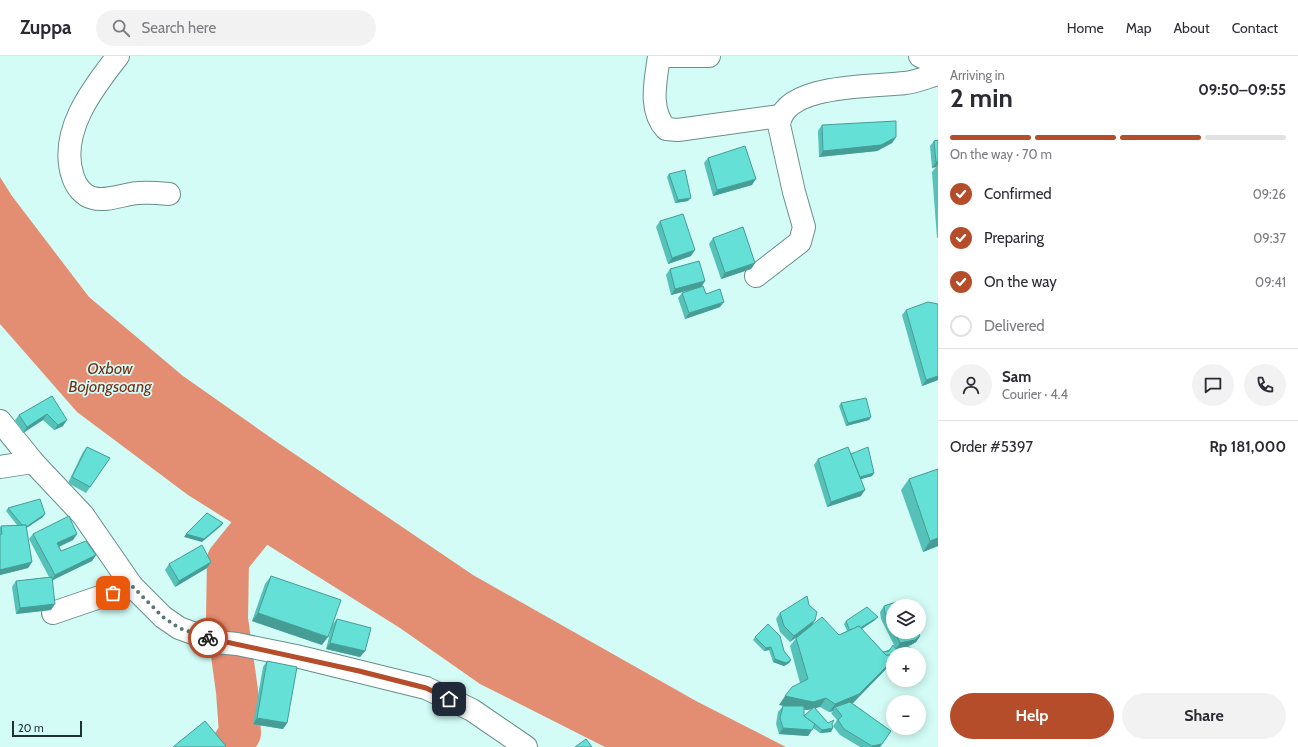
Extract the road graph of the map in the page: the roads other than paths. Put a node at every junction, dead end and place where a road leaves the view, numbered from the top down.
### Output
1 (118, 56) edge
2 (659, 56) edge
3 (666, 56) edge
4 (708, 56) edge
5 (920, 56) edge
6 (938, 64) edge
7 (938, 74) edge
8 (780, 116) junction
9 (169, 194) dead end
10 (756, 276) dead end
11 (0, 421) edge
12 (33, 462) junction
13 (0, 467) edge
14 (132, 586) junction
15 (53, 613) edge
16 (526, 747) edge

1 - 9 street
2 - 8 street
3 - 4 street
5 - 6 street
7 - 8 street
8 - 10 street
11 - 12 street
12 - 13 street
12 - 14 street
14 - 15 street
14 - 16 street

